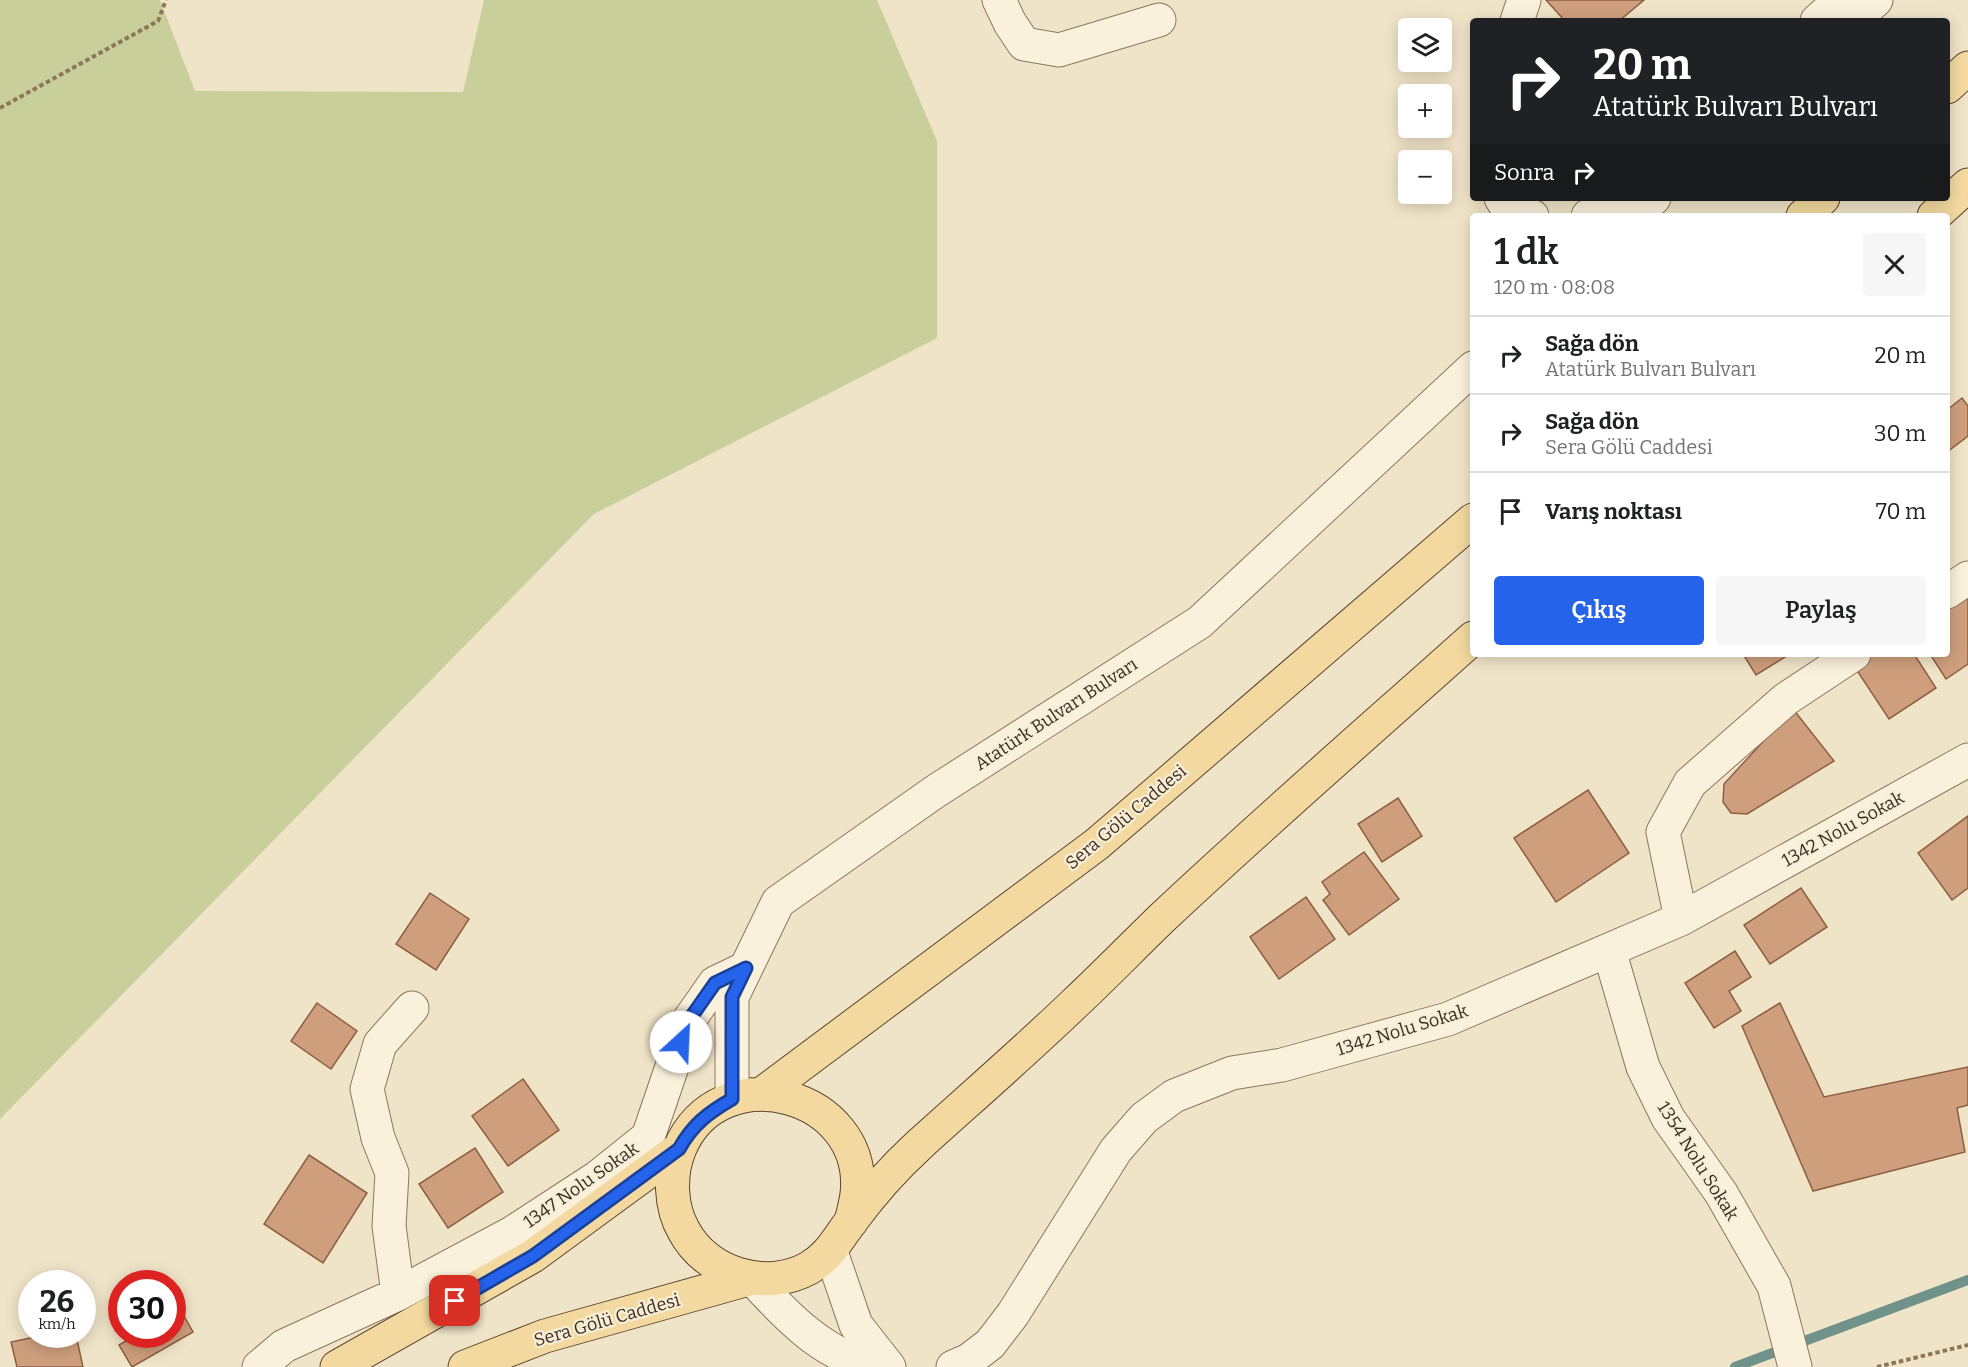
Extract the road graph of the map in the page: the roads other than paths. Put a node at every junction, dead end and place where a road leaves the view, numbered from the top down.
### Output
1 (999, 0) edge
2 (1524, 0) edge
3 (1840, 0) edge
4 (1875, 0) edge
5 (1518, 18) edge
6 (1820, 18) edge
7 (1855, 18) edge
8 (1160, 20) dead end
9 (1968, 68) edge
10 (1950, 84) edge
11 (1968, 185) edge
12 (1503, 201) edge
13 (1613, 201) edge
14 (1651, 201) edge
15 (1820, 201) edge
16 (1522, 213) edge
17 (1593, 213) edge
18 (1637, 213) edge
19 (1806, 213) edge
20 (1937, 213) edge
21 (1470, 371) edge
22 (1470, 523) edge
23 (1968, 578) edge
24 (1950, 590) edge
25 (1470, 641) edge
26 (1849, 657) edge
27 (1968, 760) edge
28 (1681, 919) junction
29 (1609, 950) junction
30 (746, 968) junction
31 (412, 1008) dead end
32 (747, 1096) junction
33 (679, 1149) junction
34 (850, 1222) junction
35 (831, 1252) junction
36 (752, 1278) junction
37 (398, 1294) junction
38 (259, 1367) edge
39 (337, 1367) edge
40 (465, 1367) edge
41 (875, 1367) edge
42 (889, 1367) edge
43 (953, 1367) edge
44 (1795, 1367) edge

1 - 8 street
2 - 5 street
3 - 6 street
4 - 7 street
9 - 10 main road
11 - 20 main road
12 - 16 street
13 - 17 street
14 - 18 street
15 - 19 main road
21 - 30 street, Atatürk Bulvarı Bulvarı
22 - 32 main road, Sera Gölü Caddesi
23 - 24 street
25 - 34 main road, Sera Gölü Caddesi
26 - 28 street
27 - 28 street, 1342 Nolu Sokak
28 - 29 street, 1342 Nolu Sokak
29 - 43 street, 1342 Nolu Sokak
29 - 44 street, 1354 Nolu Sokak
30 - 32 street, Atatürk Bulvarı Bulvarı
30 - 37 street, 1347 Nolu Sokak
31 - 37 street
32 - 33 main road, Sera Gölü Caddesi
32 - 34 main road, Sera Gölü Caddesi
33 - 36 main road, Sera Gölü Caddesi
33 - 39 main road, Sera Gölü Caddesi
34 - 35 main road, Sera Gölü Caddesi
35 - 36 main road, Sera Gölü Caddesi
35 - 42 street
36 - 40 main road, Sera Gölü Caddesi
36 - 41 street
37 - 38 street, 1347 Nolu Sokak

